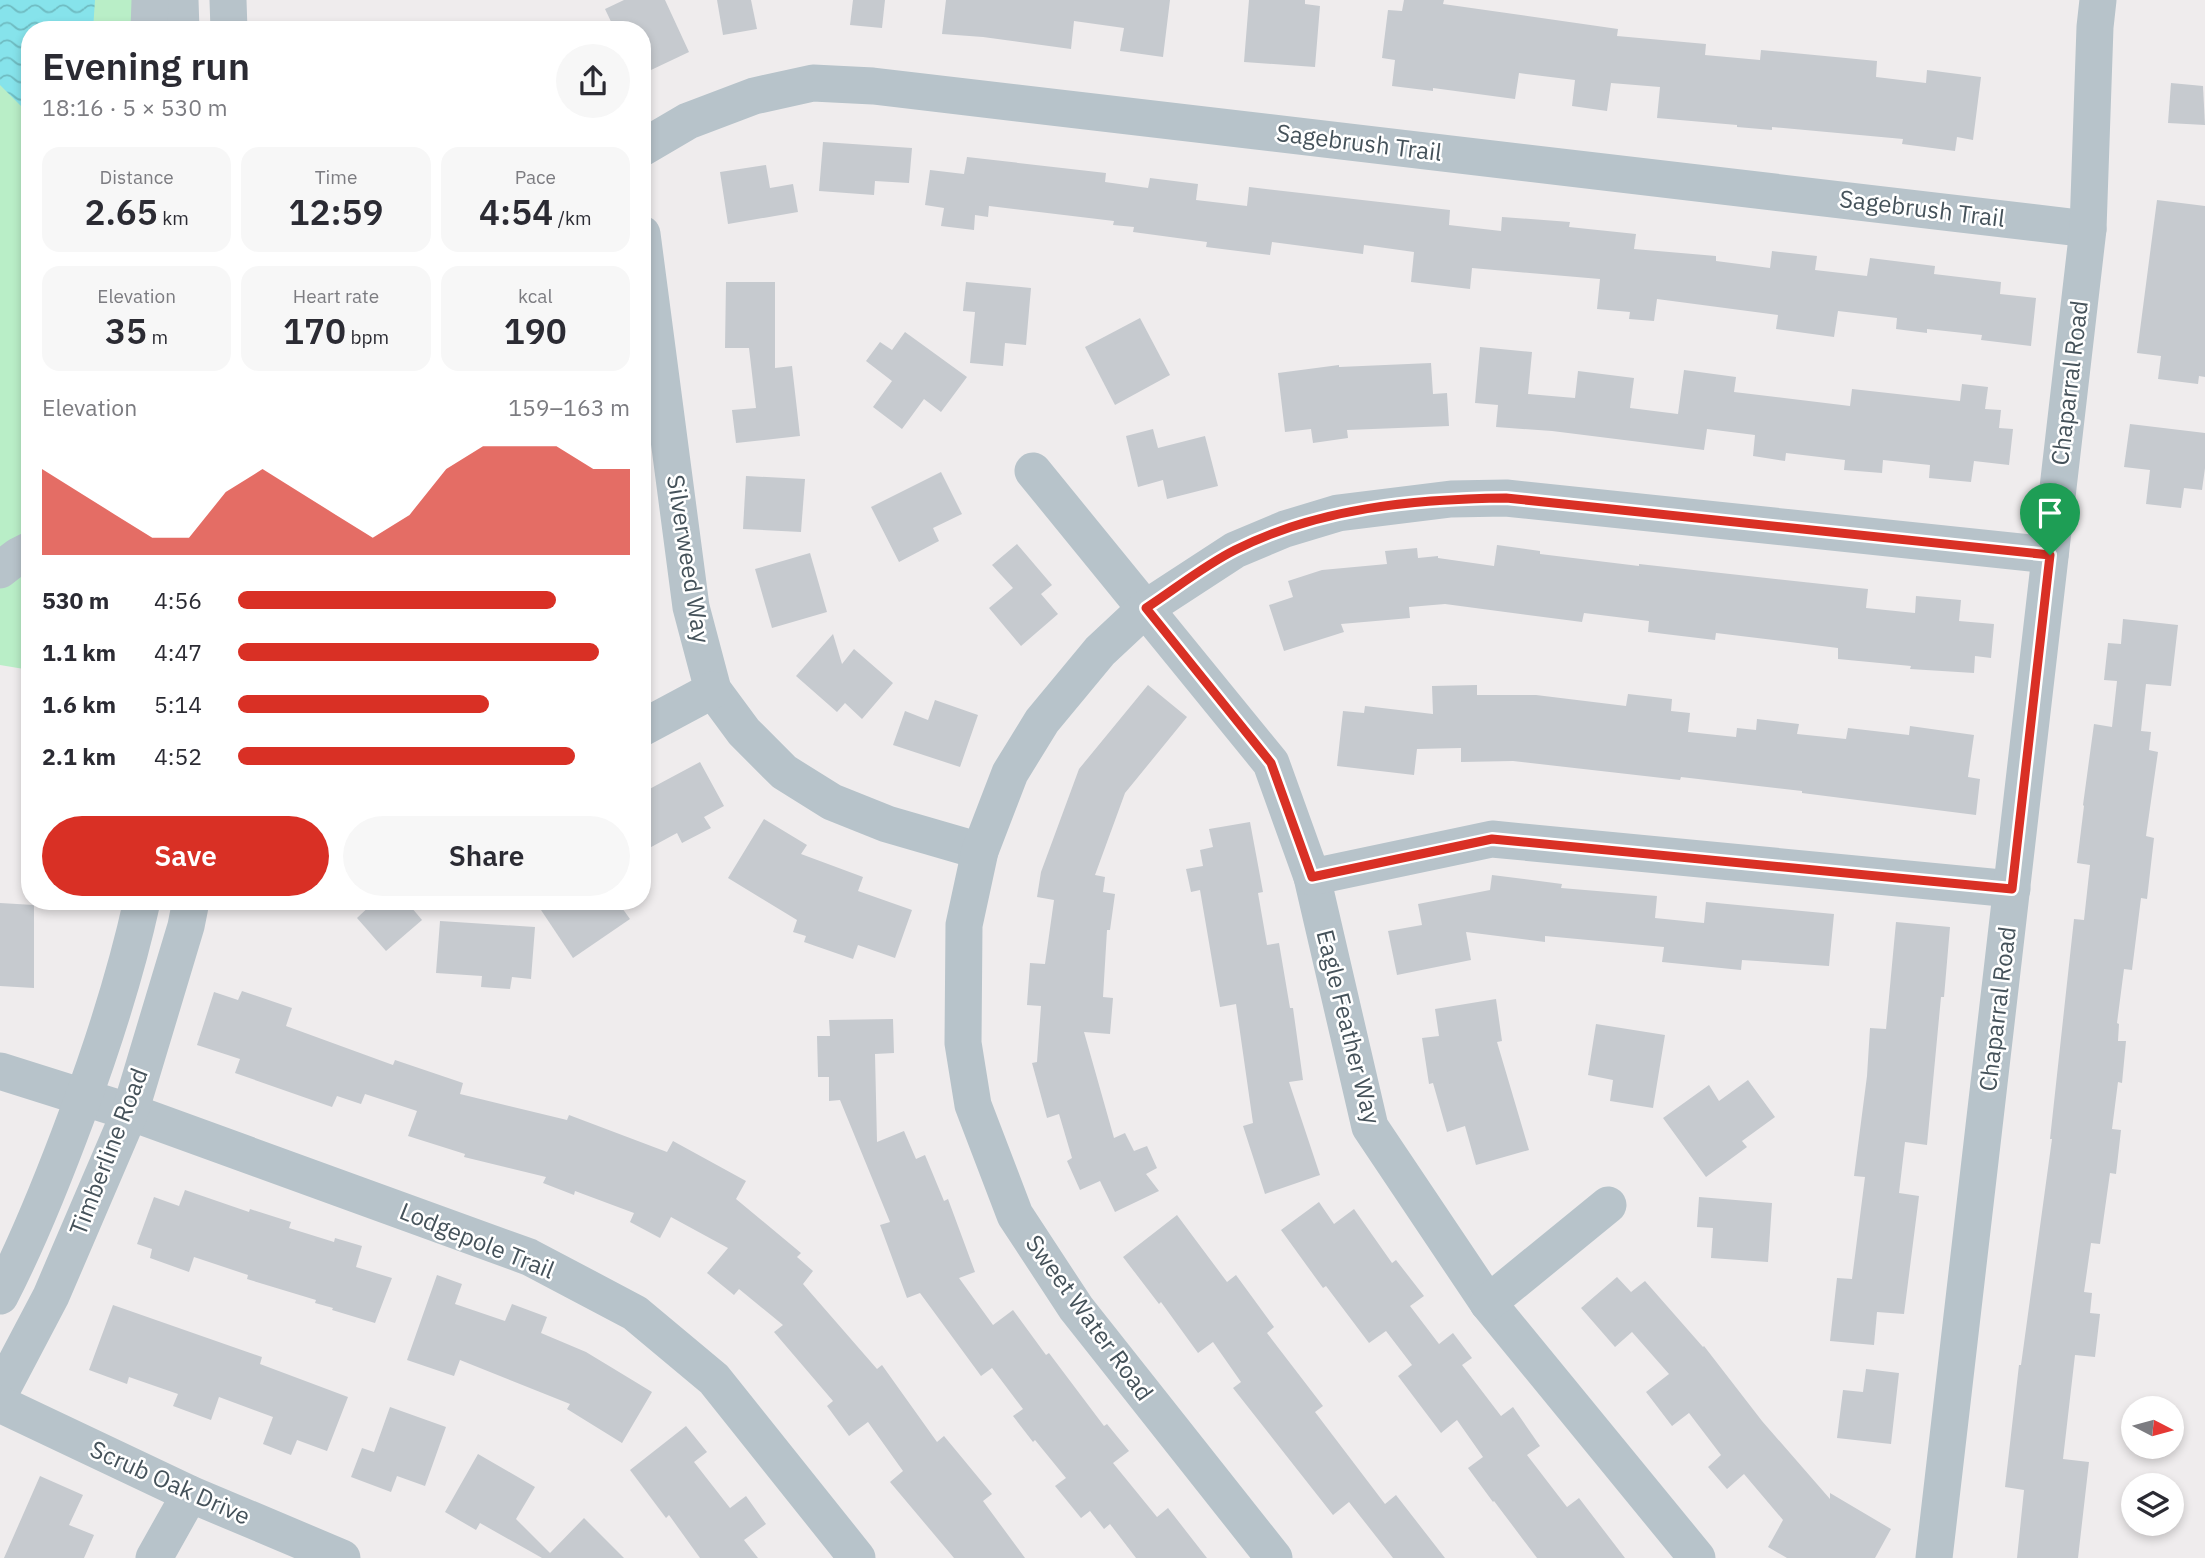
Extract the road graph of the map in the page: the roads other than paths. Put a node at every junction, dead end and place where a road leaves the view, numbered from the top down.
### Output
1 (150, 0) edge
2 (180, 0) edge
3 (228, 0) edge
4 (2098, 0) edge
5 (149, 21) edge
6 (181, 21) edge
7 (229, 21) edge
8 (651, 143) edge
9 (2088, 229) junction
10 (651, 360) edge
11 (1033, 471) dead end
12 (21, 554) edge
13 (2050, 555) junction
14 (0, 570) edge
15 (1146, 608) junction
16 (713, 690) junction
17 (651, 723) edge
18 (980, 852) junction
19 (1312, 877) junction
20 (2012, 889) junction
21 (140, 910) edge
22 (189, 910) edge
23 (0, 1071) edge
24 (83, 1098) junction
25 (130, 1112) junction
26 (1608, 1205) dead end
27 (0, 1296) edge
28 (1488, 1303) junction
29 (0, 1392) edge
30 (0, 1404) edge
31 (190, 1494) junction
32 (154, 1558) edge
33 (342, 1558) edge
34 (857, 1558) edge
35 (1274, 1558) edge
36 (1697, 1558) edge
37 (1934, 1558) edge

1 - 5 street
2 - 6 street
3 - 7 street
4 - 9 street, Chaparral Road
8 - 9 street, Sagebrush Trail
9 - 13 street, Chaparral Road
10 - 16 street, Silverweed Way
11 - 15 street, Eagle Feather Way
12 - 14 street
13 - 15 street, Sweet Water Road
13 - 20 street, Chaparral Road
15 - 18 street, Sweet Water Road
15 - 19 street, Eagle Feather Way
16 - 17 street
16 - 18 street, Silverweed Way
18 - 35 street, Sweet Water Road
19 - 20 street
19 - 28 street, Eagle Feather Way
20 - 37 street, Chaparral Road
21 - 24 street, Timberline Road
22 - 25 street, Timberline Road
23 - 24 street, Lodgepole Trail
24 - 25 street, Lodgepole Trail
24 - 27 street, Timberline Road
25 - 29 street, Timberline Road
25 - 34 street, Lodgepole Trail
26 - 28 street
28 - 36 street, Eagle Feather Way
30 - 31 street, Scrub Oak Drive
31 - 32 street
31 - 33 street, Scrub Oak Drive

